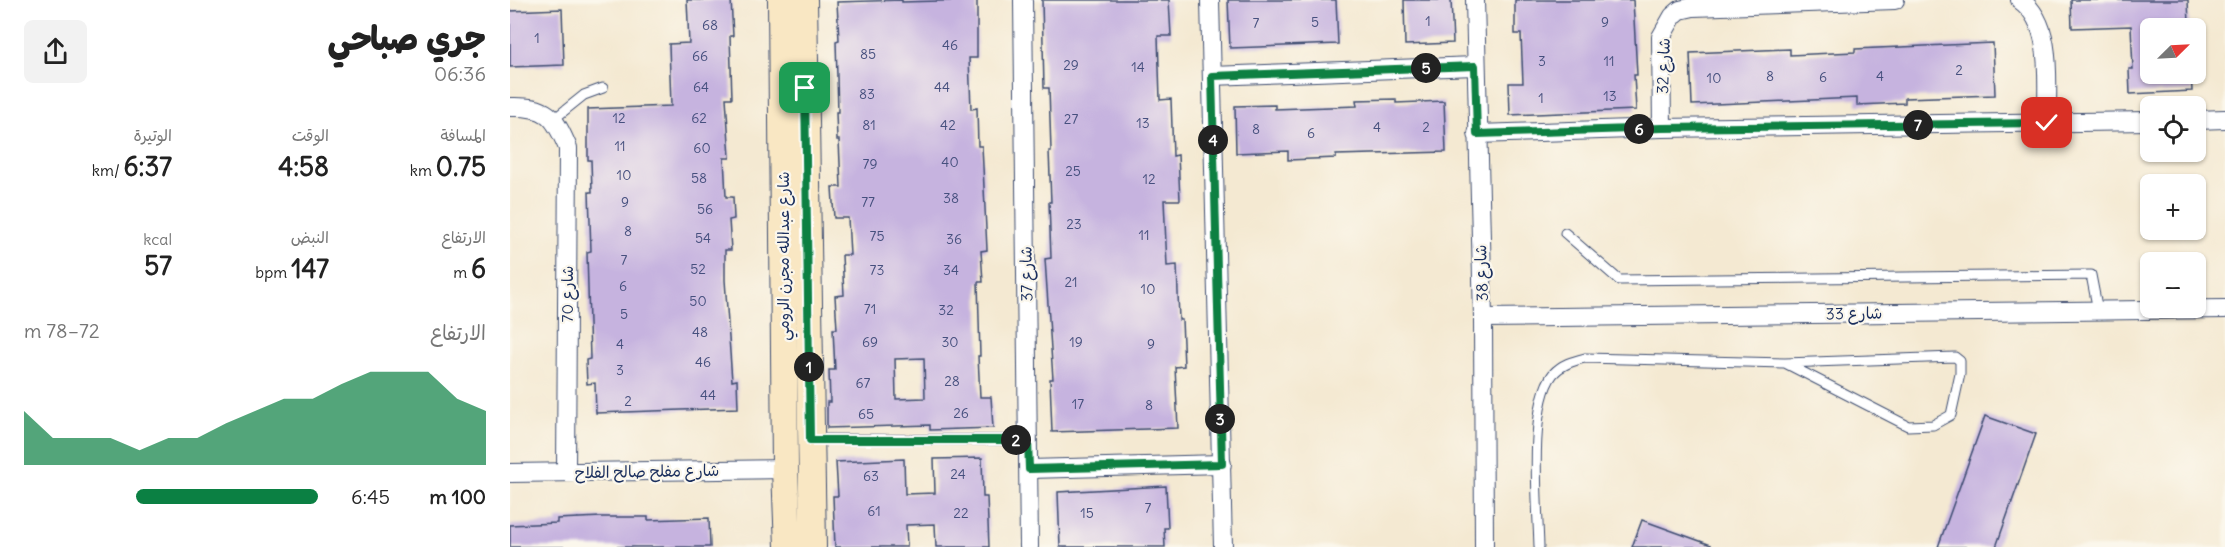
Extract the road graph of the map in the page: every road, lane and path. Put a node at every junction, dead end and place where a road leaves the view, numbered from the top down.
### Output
1 (781, 0) edge
2 (804, 0) edge
3 (1023, 0) edge
4 (1210, 0) edge
5 (1475, 0) edge
6 (1895, 0) edge
7 (2020, 0) edge
8 (1475, 66) junction
9 (1212, 76) junction
10 (603, 88) dead end
11 (510, 107) edge
12 (554, 119) junction
13 (2206, 120) edge
14 (2225, 120) edge
15 (2140, 121) edge
16 (2047, 123) junction
17 (1662, 128) junction
18 (1477, 134) junction
19 (1565, 232) dead end
20 (2225, 309) edge
21 (2098, 311) junction
22 (1483, 318) junction
23 (1785, 363) junction
24 (810, 440) junction
25 (1028, 440) junction
26 (1222, 464) junction
27 (785, 469) junction
28 (1029, 469) junction
29 (566, 472) junction
30 (510, 473) edge
31 (788, 547) edge
32 (813, 547) edge
33 (1029, 547) edge
34 (1223, 547) edge
35 (1484, 547) edge
36 (1539, 547) edge

1 - 27 main road, شارع عبدالله مجرن الرومي
2 - 24 main road, شارع عبدالله مجرن الرومي
3 - 25 street, شارع 37
4 - 9 street
5 - 8 street, شارع 38
6 - 17 street, شارع 32
7 - 16 street
8 - 9 street
8 - 18 street, شارع 38
9 - 26 street
10 - 12 lane
11 - 12 street
12 - 29 street, شارع 70
13 - 14 street
15 - 16 street
16 - 17 street
17 - 18 street
18 - 22 street, شارع 38
19 - 21 lane
20 - 21 street, شارع 33
21 - 22 street, شارع 33
22 - 35 street, شارع 38
23 - 23 lane
23 - 36 lane
24 - 25 lane
24 - 32 main road, شارع عبدالله مجرن الرومي
25 - 28 street, شارع 37
26 - 28 street
26 - 34 street
27 - 29 street, شارع مفلح صالح الفلاح
27 - 31 main road, شارع عبدالله مجرن الرومي
28 - 33 street, شارع 37
29 - 30 street, شارع مفلح صالح الفلاح

